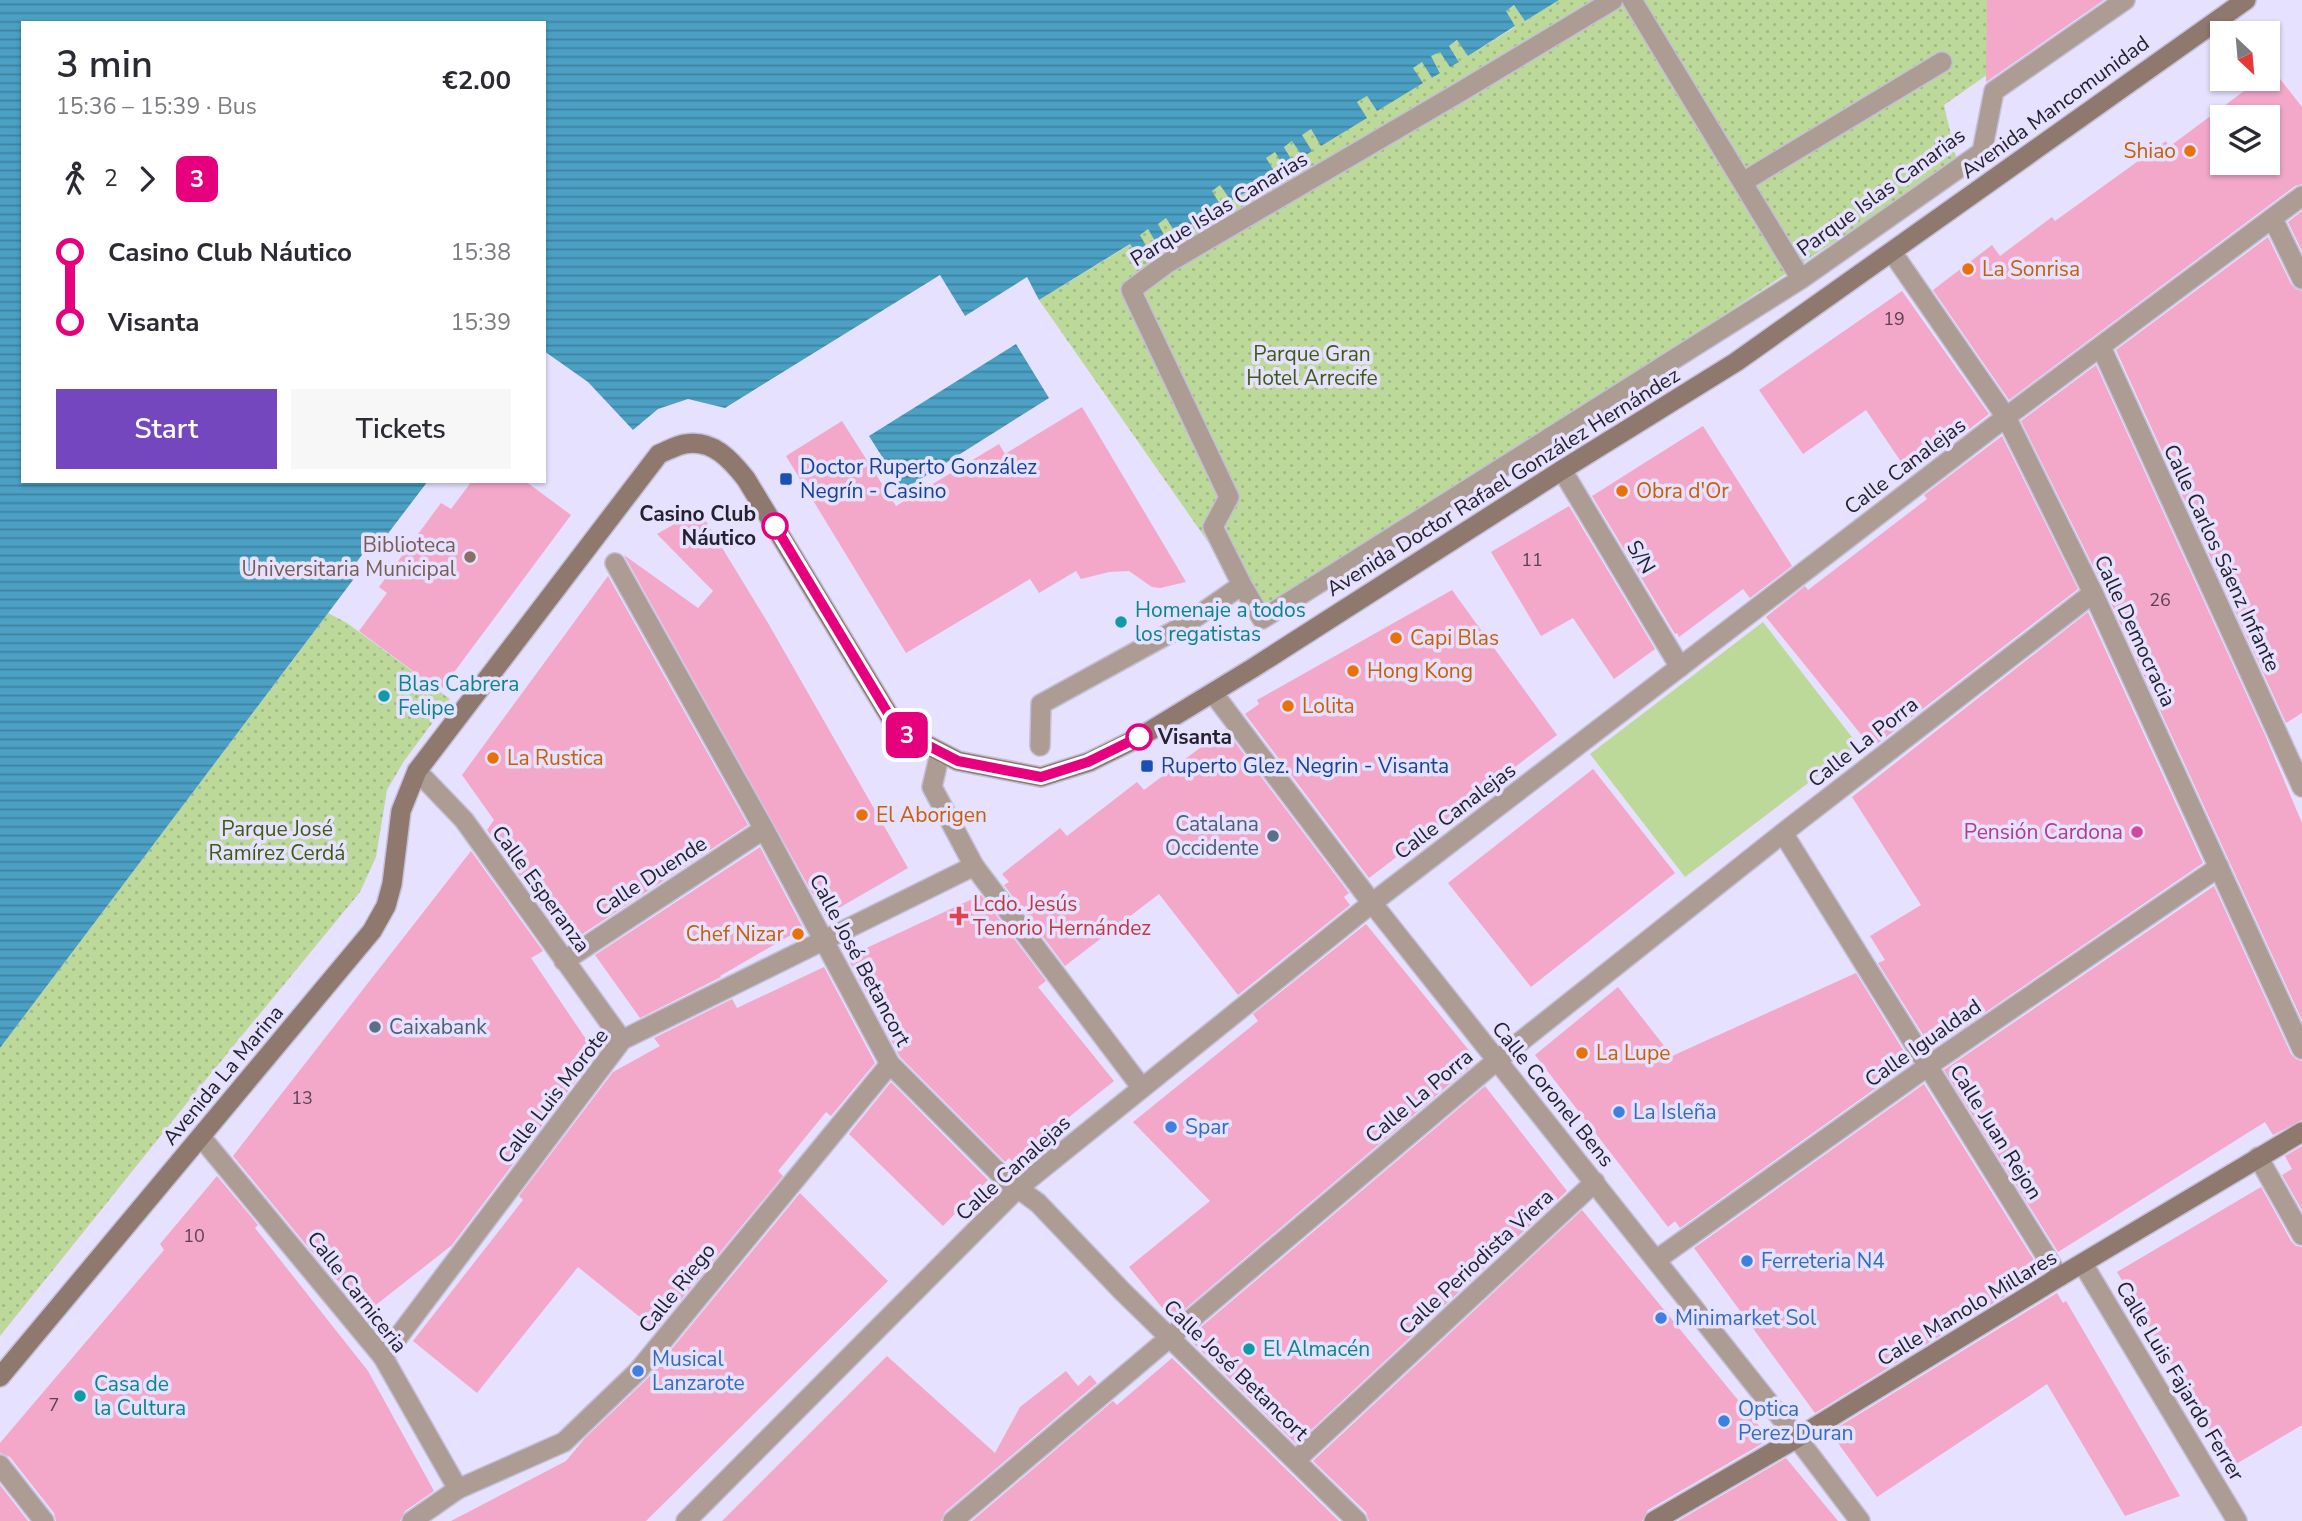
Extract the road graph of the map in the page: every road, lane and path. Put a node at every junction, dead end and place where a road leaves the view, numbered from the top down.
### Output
1 (1613, 0) edge
2 (1632, 0) edge
3 (2125, 0) edge
4 (2246, 0) edge
5 (1942, 62) dead end
6 (1743, 182) junction
7 (2302, 197) edge
8 (2273, 219) junction
9 (1892, 252) junction
10 (1801, 279) junction
11 (2302, 279) edge
12 (2101, 347) junction
13 (2006, 417) junction
14 (1562, 470) junction
15 (615, 563) dead end
16 (1242, 585) junction
17 (2093, 593) junction
18 (1680, 667) junction
19 (1213, 693) junction
20 (1040, 746) dead end
21 (940, 753) junction
22 (2296, 759) edge
23 (417, 771) junction
24 (2302, 787) edge
25 (764, 829) junction
26 (1783, 833) junction
27 (974, 866) junction
28 (2219, 867) junction
29 (1372, 903) junction
30 (824, 941) junction
31 (564, 961) junction
32 (622, 1040) junction
33 (2302, 1049) edge
34 (1496, 1061) junction
35 (890, 1064) junction
36 (1928, 1066) junction
37 (1142, 1088) junction
38 (2302, 1132) edge
39 (201, 1137) junction
40 (2258, 1157) junction
41 (1595, 1182) junction
42 (1018, 1188) junction
43 (2302, 1234) edge
44 (1656, 1260) junction
45 (2083, 1264) junction
46 (2059, 1277) junction
47 (1170, 1337) junction
48 (383, 1357) junction
49 (0, 1377) edge
50 (1797, 1438) junction
51 (1296, 1461) junction
52 (0, 1465) edge
53 (458, 1489) junction
54 (44, 1521) edge
55 (412, 1521) edge
56 (686, 1521) edge
57 (953, 1521) edge
58 (1357, 1521) edge
59 (1654, 1521) edge
60 (1860, 1521) edge
61 (2238, 1521) edge

1 - 16 street, Parque Islas Canarias
2 - 6 street, Parque Islas Canarias
3 - 10 street, Parque Islas Canarias
4 - 9 main road, Avenida Mancomunidad
5 - 6 street
6 - 10 street, Parque Islas Canarias
7 - 8 street, Calle Canalejas
8 - 11 street
8 - 12 street, Calle Canalejas
9 - 13 street, Calle Democracia
9 - 14 main road, Avenida Doctor Rafael González Hernández
10 - 16 street, Parque Islas Canarias
12 - 13 street, Calle Canalejas
12 - 22 street, Calle Carlos Sáenz Infante
13 - 17 street, Calle Democracia
13 - 18 street, Calle Canalejas
14 - 18 street, S/N
14 - 19 main road, Avenida Doctor Rafael González Hernández
15 - 25 street, Calle José Betancort
16 - 20 street
17 - 26 street, Calle La Porra
17 - 28 street, Calle Democracia
18 - 29 street, Calle Canalejas
19 - 21 main road, Avenida Doctor Rafael González Hernández
19 - 29 street, Calle Coronel Bens
21 - 23 main road, Avenida Doctor Rafael González Hernández
21 - 27 street
22 - 24 street, Calle Carlos Sáenz Infante
23 - 31 street, Calle Esperanza
23 - 39 main road, Avenida La Marina
25 - 30 street, Calle José Betancort
25 - 31 street, Calle Duende
26 - 34 street, Calle La Porra
26 - 36 street, Calle Juan Rejon
27 - 30 street, Calle Luis Morote
27 - 37 street
28 - 33 street, Calle Democracia
28 - 36 street, Calle Igualdad
29 - 34 street, Calle Coronel Bens
29 - 37 street, Calle Canalejas
30 - 32 street, Calle Luis Morote
30 - 35 street, Calle José Betancort
31 - 32 street, Calle Esperanza
32 - 48 street, Calle Luis Morote
34 - 41 street, Calle Coronel Bens
34 - 47 street, Calle La Porra
35 - 42 street, Calle José Betancort
35 - 53 street, Calle Riego
36 - 44 street, Calle Igualdad
36 - 46 street, Calle Juan Rejon
37 - 42 street, Calle Canalejas
38 - 40 main road, Calle Manolo Millares
39 - 48 street, Calle Carniceria
39 - 49 main road, Avenida La Marina
40 - 43 street
40 - 45 main road, Calle Manolo Millares
41 - 44 street, Calle Coronel Bens
41 - 51 street, Calle Periodista Viera
42 - 47 street, Calle José Betancort
42 - 56 street, Calle Canalejas
44 - 50 street, Calle Coronel Bens
45 - 46 main road, Calle Manolo Millares
45 - 61 street, Calle Luis Fajardo Ferrer
46 - 50 main road, Calle Manolo Millares
47 - 51 street, Calle José Betancort
47 - 57 street, Calle La Porra
48 - 53 street, Calle Carniceria
50 - 59 main road, Calle Manolo Millares
50 - 60 street, Calle Coronel Bens
51 - 58 street, Calle José Betancort
52 - 54 street
53 - 55 street, Calle Riego

